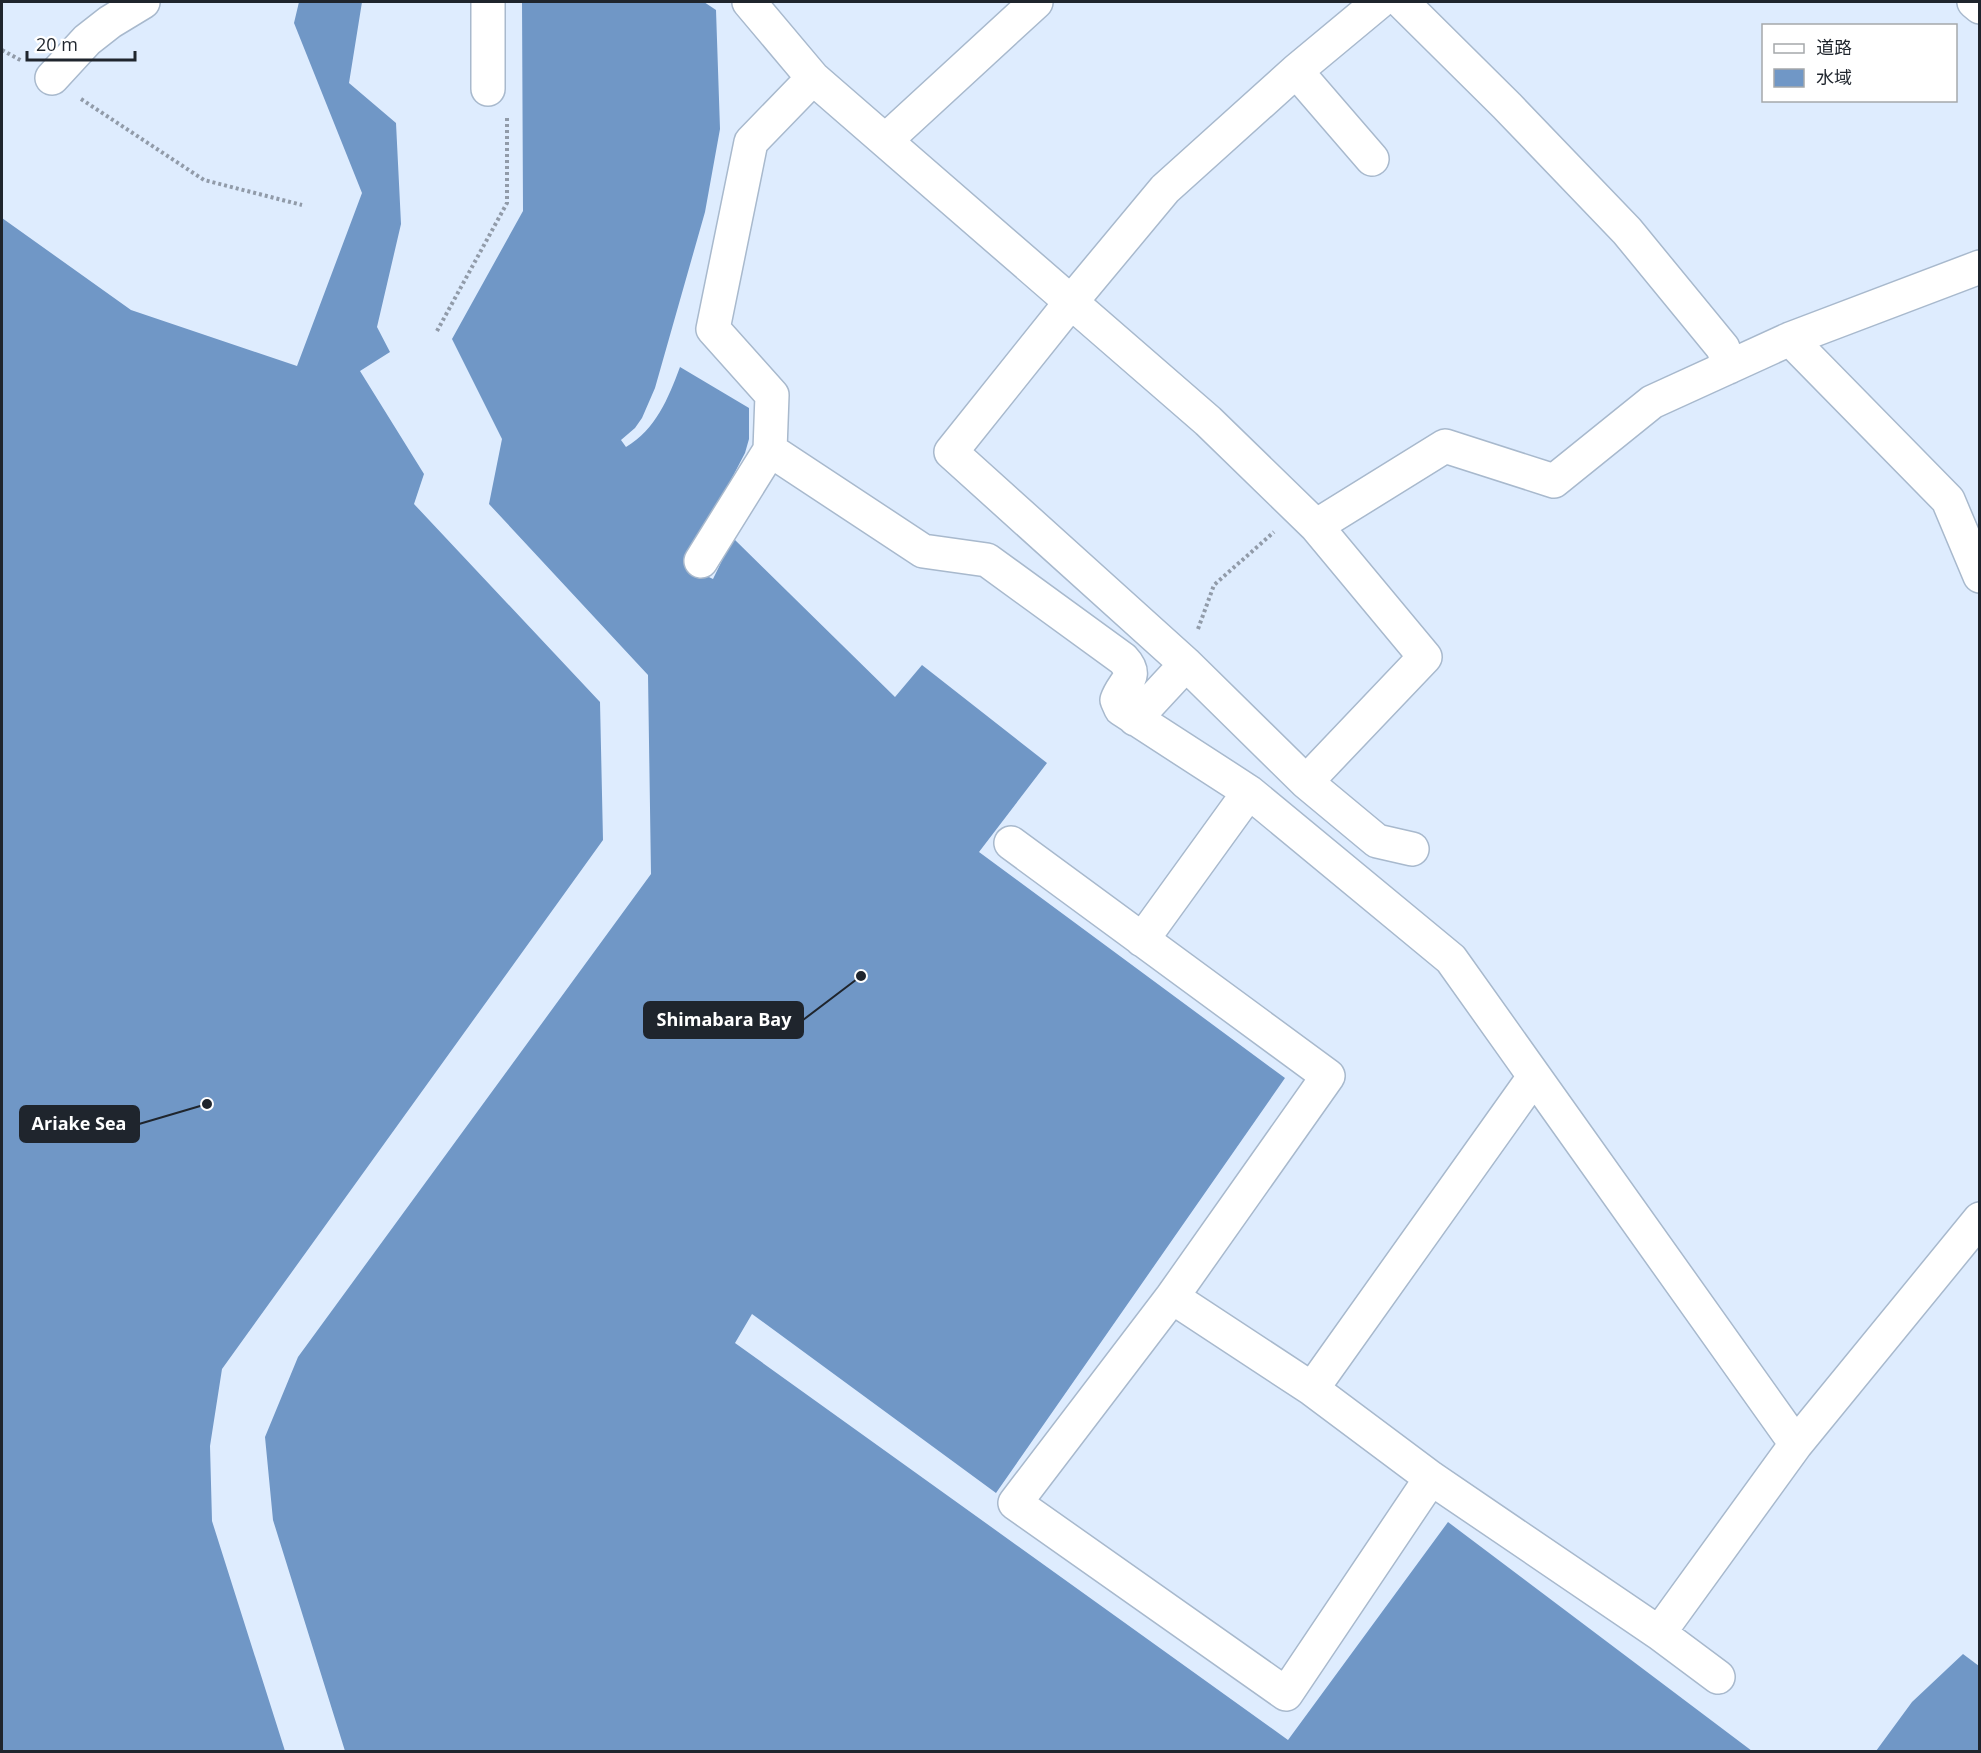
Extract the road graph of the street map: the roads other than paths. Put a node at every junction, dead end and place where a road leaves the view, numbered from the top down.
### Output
1 (144, 2) edge
2 (488, 2) edge
3 (749, 2) edge
4 (1036, 2) edge
5 (1379, 2) edge
6 (1402, 2) edge
7 (1974, 2) edge
8 (1980, 7) edge
9 (1296, 71) junction
10 (52, 78) road end
11 (813, 78) junction
12 (498, 99) road end
13 (886, 140) junction
14 (1372, 159) dead end
15 (1980, 267) edge
16 (1071, 302) junction
17 (1790, 339) junction
18 (1729, 367) junction
19 (770, 450) junction
20 (1307, 517) junction
21 (701, 561) dead end
22 (1980, 576) edge
23 (1185, 664) junction
24 (1135, 719) junction
25 (1306, 782) junction
26 (1249, 792) junction
27 (1011, 843) dead end
28 (1412, 849) dead end
29 (1142, 940) junction
30 (1534, 1077) junction
31 (1980, 1219) edge
32 (1172, 1297) junction
33 (1312, 1389) junction
34 (1796, 1444) junction
35 (1431, 1478) junction
36 (1659, 1633) junction
37 (1718, 1677) dead end

1 - 10 street
2 - 12 street
3 - 11 street
4 - 13 street
5 - 9 street
6 - 18 street
7 - 8 street
9 - 14 street
9 - 16 street
11 - 13 street
11 - 19 street
13 - 16 street
15 - 17 street
16 - 20 street
16 - 23 street
17 - 18 street
17 - 22 street
18 - 20 street
19 - 21 street
19 - 24 street
20 - 25 street
23 - 24 street
23 - 25 street
24 - 26 street
25 - 28 street
26 - 29 street
26 - 30 street
27 - 29 street
29 - 32 street
30 - 33 street
30 - 34 street
31 - 34 street
32 - 33 street
32 - 35 street
33 - 35 street
34 - 36 street
35 - 36 street
36 - 37 street

